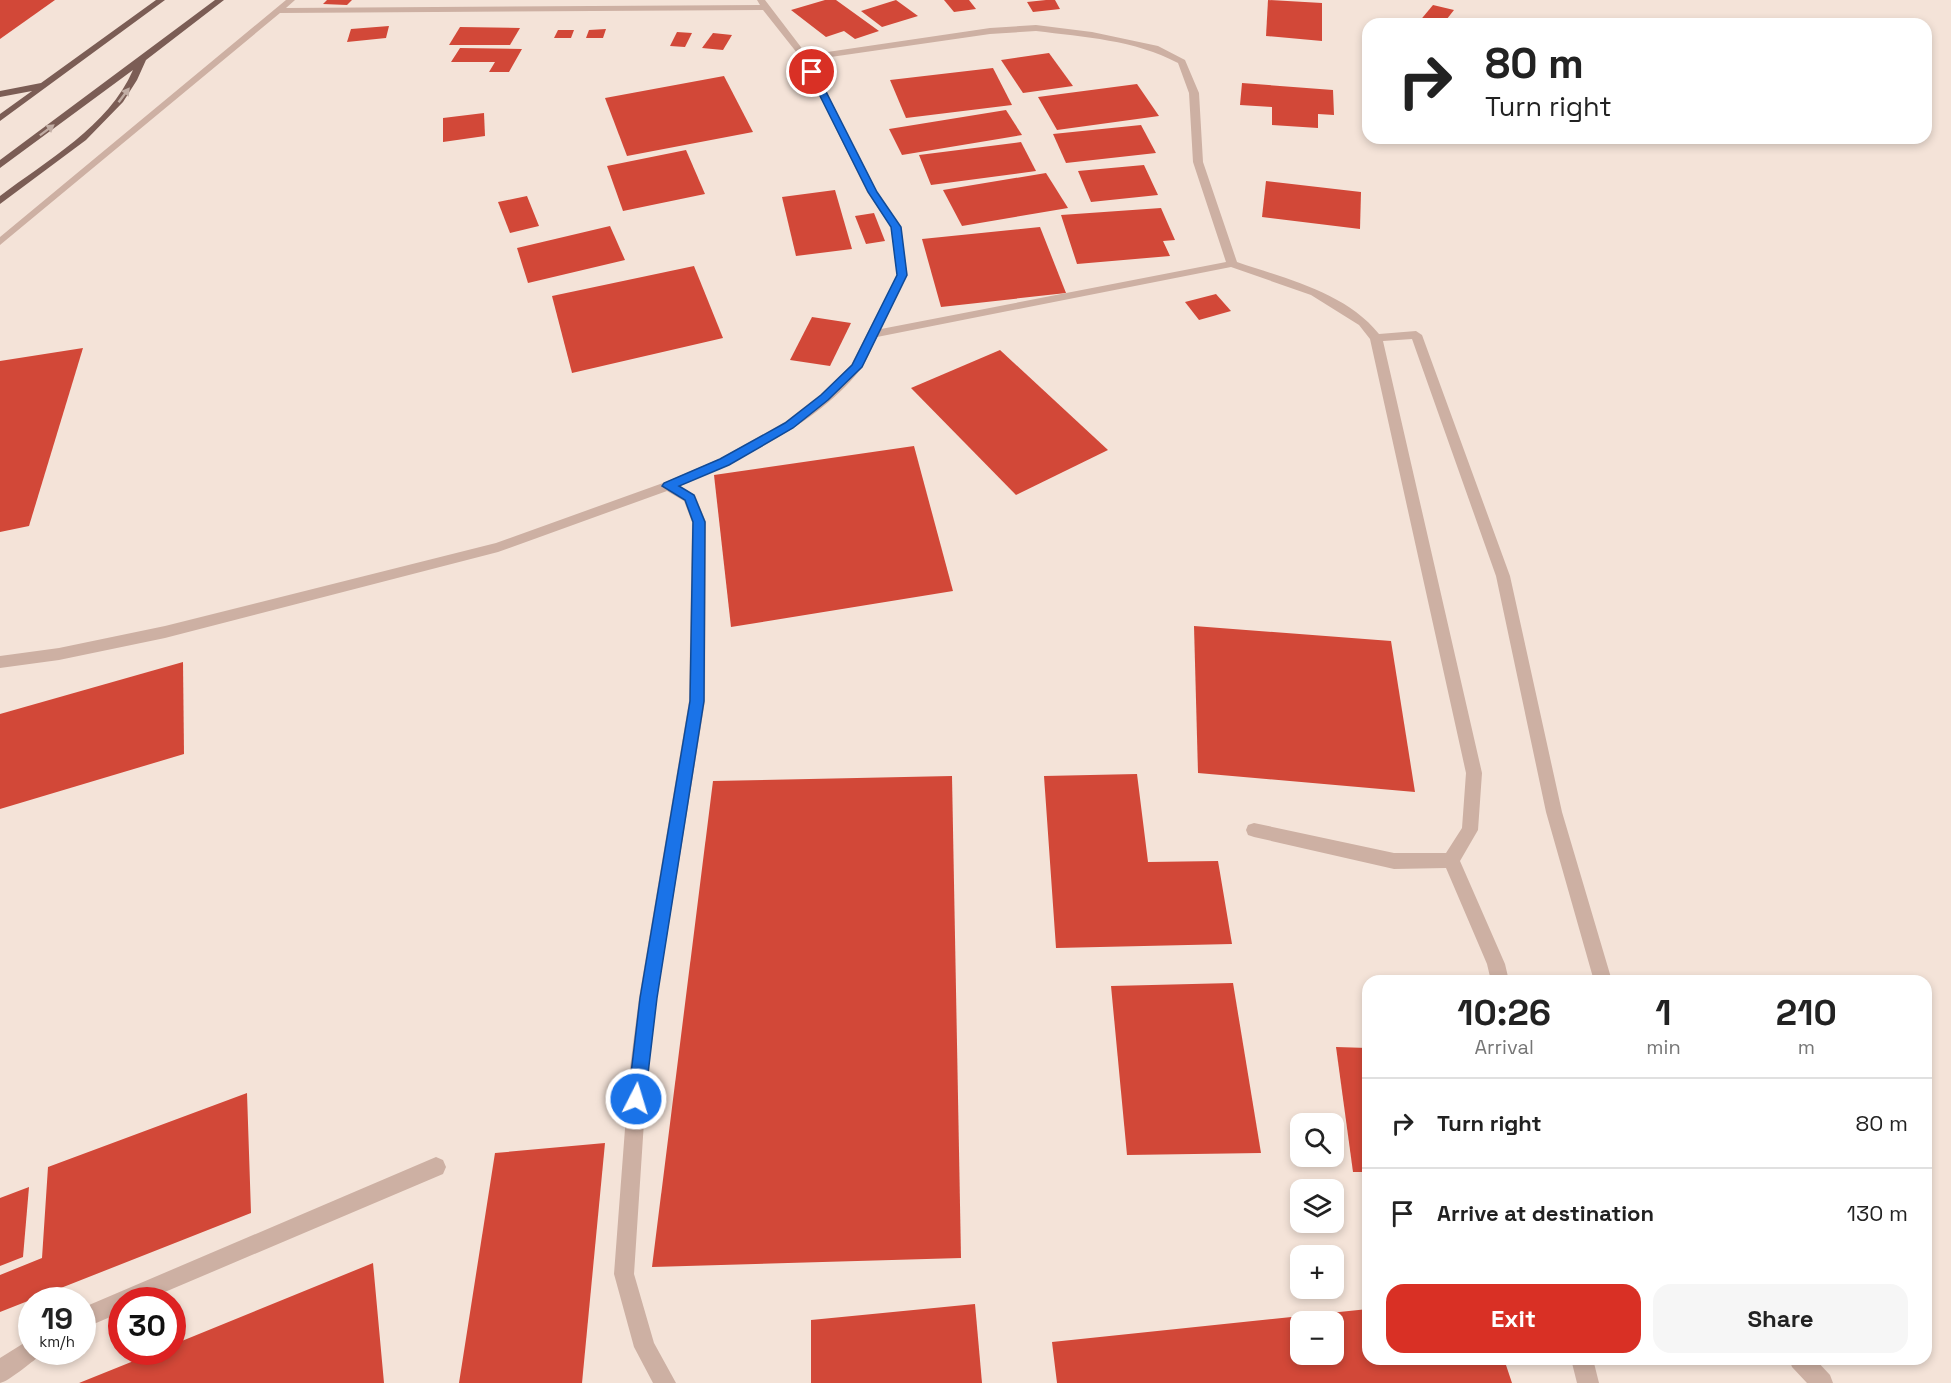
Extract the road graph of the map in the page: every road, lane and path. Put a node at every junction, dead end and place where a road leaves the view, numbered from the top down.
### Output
1 (161, 0) edge
2 (220, 0) edge
3 (291, 0) edge
4 (763, 3) edge
5 (277, 11) junction
6 (142, 58) junction
7 (806, 58) junction
8 (44, 86) junction
9 (0, 94) edge
10 (0, 118) edge
11 (0, 165) edge
12 (0, 201) edge
13 (0, 242) edge
14 (1232, 264) junction
15 (873, 334) junction
16 (1376, 338) junction
17 (668, 486) junction
18 (0, 662) edge
19 (1254, 830) dead end
20 (1450, 860) junction
21 (1499, 975) edge
22 (1601, 975) edge
23 (436, 1167) dead end
24 (155, 1287) edge
25 (18, 1358) edge
26 (1584, 1365) edge
27 (1806, 1365) edge
28 (0, 1374) edge
29 (665, 1383) edge
30 (1588, 1383) edge
31 (1822, 1383) edge

1 - 8 main road
2 - 6 main road
3 - 5 street
4 - 5 street
4 - 7 street
5 - 13 street
11 -> 6 main road
12 -> 6 main road
7 - 14 street
7 - 15 street
8 - 9 main road
8 - 10 main road
14 - 15 street
14 - 16 street
15 - 17 street
16 - 20 street
16 - 22 street
17 - 18 street
17 - 29 street
19 - 20 street
20 - 21 street
23 - 24 street
25 - 28 street
26 - 30 street
27 - 31 street

